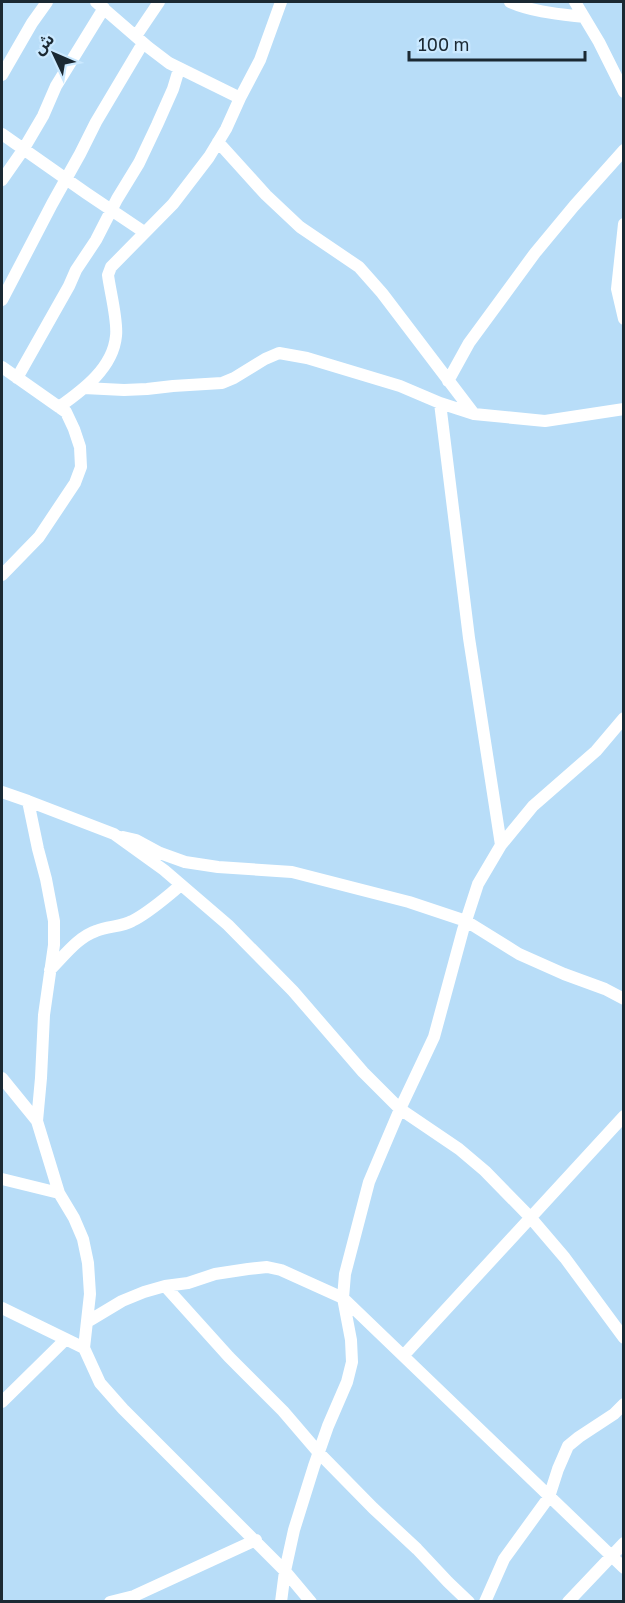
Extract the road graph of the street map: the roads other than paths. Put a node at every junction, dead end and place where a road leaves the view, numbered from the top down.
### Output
1 (47, 2) edge
2 (159, 2) edge
3 (280, 2) edge
4 (510, 2) edge
5 (575, 2) edge
6 (100, 5) edge
7 (584, 17) junction
8 (140, 39) junction
9 (179, 69) junction
10 (2, 75) edge
11 (624, 92) edge
12 (240, 98) junction
13 (2, 134) edge
14 (218, 142) junction
15 (23, 150) junction
16 (624, 150) edge
17 (2, 180) edge
18 (66, 180) junction
19 (111, 210) junction
20 (624, 224) edge
21 (144, 232) junction
22 (2, 300) edge
23 (624, 319) edge
24 (2, 367) edge
25 (17, 378) junction
26 (448, 381) junction
27 (84, 388) junction
28 (440, 403) junction
29 (59, 407) junction
30 (624, 409) edge
31 (474, 414) junction
32 (2, 575) edge
33 (624, 718) edge
34 (2, 792) edge
35 (28, 801) junction
36 (114, 834) junction
37 (501, 845) junction
38 (181, 885) junction
39 (466, 921) junction
40 (50, 969) junction
41 (624, 999) edge
42 (2, 1077) edge
43 (400, 1109) junction
44 (624, 1116) edge
45 (37, 1121) junction
46 (2, 1179) edge
47 (59, 1193) junction
48 (530, 1217) junction
49 (165, 1286) junction
50 (343, 1298) junction
51 (2, 1308) edge
52 (87, 1322) junction
53 (624, 1338) edge
54 (66, 1339) junction
55 (84, 1348) junction
56 (404, 1355) junction
57 (2, 1401) edge
58 (624, 1404) edge
59 (319, 1452) junction
60 (549, 1497) junction
61 (256, 1540) junction
62 (624, 1543) edge
63 (612, 1557) junction
64 (624, 1568) edge
65 (285, 1571) junction
66 (110, 1602) edge
67 (281, 1602) edge
68 (311, 1602) edge
69 (469, 1602) edge
70 (485, 1602) edge
71 (568, 1602) edge

1 - 10 street
2 - 8 street
3 - 12 street
4 - 7 street
5 - 7 street
6 - 8 street
6 - 15 street
7 - 11 street
8 - 9 street
8 - 18 street
9 - 12 street
9 - 19 street
12 - 14 street
13 - 15 street
14 - 21 street
14 - 26 street
15 - 17 street
15 - 18 street
16 - 26 street
18 - 19 street
18 - 22 street
19 - 21 street
19 - 25 street
20 - 23 street
21 - 27 street
24 - 25 street
25 - 29 street
26 - 31 street
27 - 28 street
27 - 29 street
28 - 31 street
28 - 37 street
29 - 32 street
30 - 31 street
33 - 37 street
34 - 35 street
35 - 36 street
35 - 40 street
36 - 38 street
36 - 39 street
37 - 39 street
38 - 40 street
38 - 43 street
39 - 41 street
39 - 43 street
40 - 45 street
42 - 45 street
43 - 48 street
43 - 50 street
44 - 48 street
45 - 47 street
46 - 47 street
47 - 52 street
48 - 53 street
48 - 56 street
49 - 50 street
49 - 52 street
49 - 59 street
50 - 56 street
50 - 59 street
51 - 54 street
52 - 55 street
54 - 55 street
54 - 57 street
55 - 61 street
56 - 60 street
58 - 60 street
59 - 65 street
59 - 69 street
60 - 63 street
60 - 70 street
61 - 65 street
61 - 66 street
62 - 63 street
63 - 64 street
63 - 71 street
65 - 67 street
65 - 68 street

